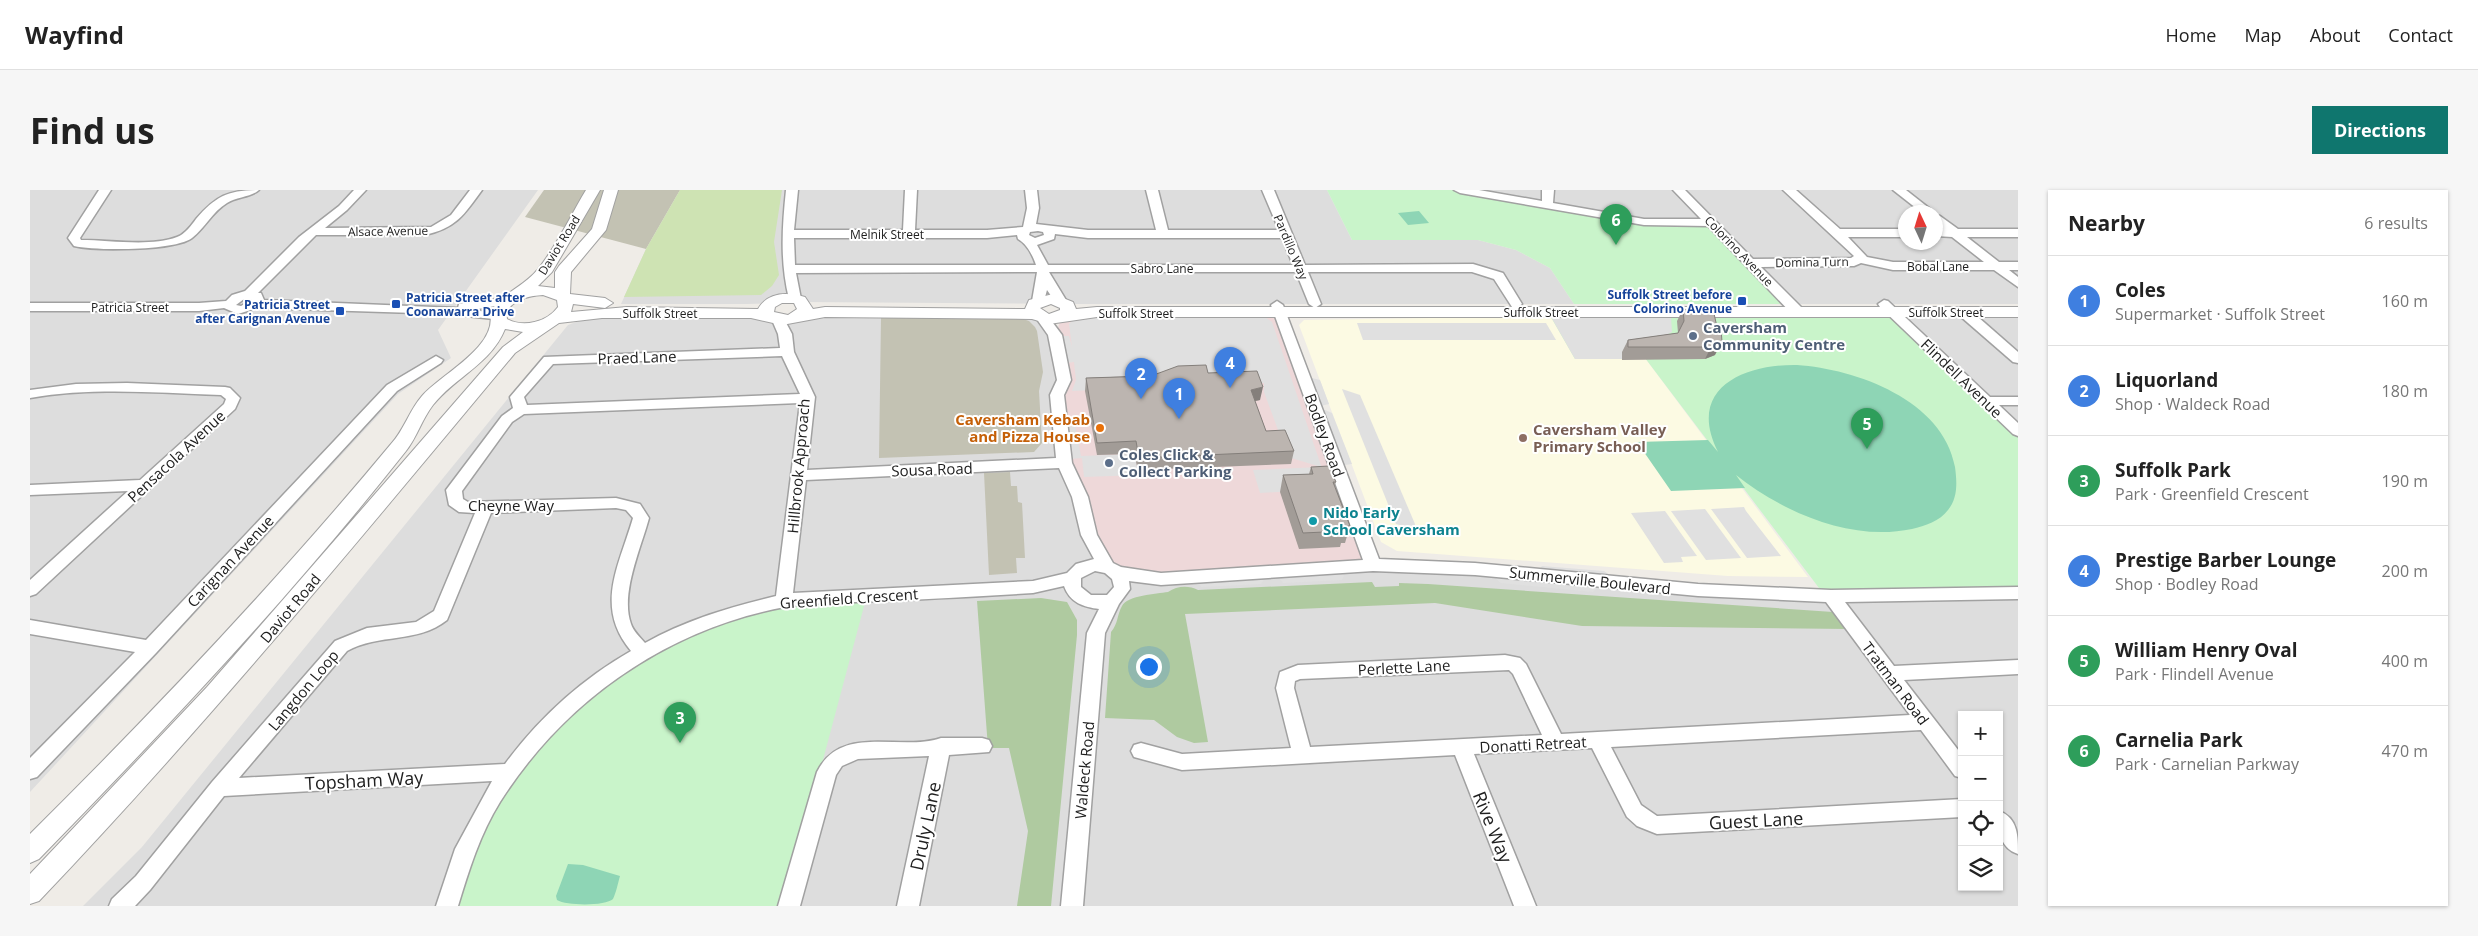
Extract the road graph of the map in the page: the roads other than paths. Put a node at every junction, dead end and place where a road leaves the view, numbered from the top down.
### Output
1 (105, 190) edge
2 (254, 190) edge
3 (360, 190) edge
4 (476, 190) edge
5 (593, 190) edge
6 (611, 190) edge
7 (792, 190) edge
8 (912, 190) edge
9 (1031, 190) edge
10 (1152, 190) edge
11 (1268, 190) edge
12 (1460, 190) edge
13 (1548, 190) edge
14 (1679, 190) edge
15 (1788, 190) edge
16 (1900, 190) edge
17 (1547, 205) junction
18 (1919, 205) edge
19 (1712, 223) junction
20 (1943, 224) edge
21 (312, 231) junction
22 (1837, 233) junction
23 (1898, 233) edge
24 (1943, 233) edge
25 (1954, 233) junction
26 (2018, 233) edge
27 (787, 234) junction
28 (909, 234) junction
29 (1036, 234) junction
30 (1163, 234) junction
31 (1285, 234) junction
32 (1040, 254) junction
33 (1860, 259) junction
34 (1752, 263) junction
35 (1997, 266) junction
36 (2018, 266) edge
37 (1301, 268) junction
38 (1044, 272) junction
39 (789, 274) junction
40 (2018, 283) edge
41 (514, 297) junction
42 (563, 297) junction
43 (252, 299) junction
44 (1315, 304) junction
45 (1516, 304) junction
46 (2018, 304) edge
47 (30, 308) edge
48 (1794, 308) junction
49 (1888, 308) junction
50 (1037, 309) junction
51 (1063, 309) junction
52 (1279, 309) junction
53 (447, 310) junction
54 (785, 312) junction
55 (2018, 312) edge
56 (1965, 313) junction
57 (499, 319) junction
58 (550, 321) junction
59 (1055, 335) junction
60 (787, 352) junction
61 (2016, 356) edge
62 (436, 360) dead end
63 (30, 394) edge
64 (808, 397) junction
65 (1986, 401) junction
66 (2018, 401) edge
67 (521, 410) junction
68 (2018, 431) edge
69 (1064, 463) junction
70 (799, 474) junction
71 (146, 485) junction
72 (30, 490) edge
73 (485, 508) junction
74 (1089, 535) junction
75 (1373, 566) junction
76 (1112, 570) junction
77 (1076, 574) junction
78 (1161, 579) junction
79 (1033, 587) junction
80 (30, 590) edge
81 (1831, 596) junction
82 (1116, 597) junction
83 (2014, 597) edge
84 (1081, 598) junction
85 (784, 601) junction
86 (30, 627) edge
87 (1096, 633) junction
88 (150, 648) junction
89 (642, 652) junction
90 (2018, 668) edge
91 (1889, 673) junction
92 (1926, 722) junction
93 (1598, 740) junction
94 (1556, 743) junction
95 (941, 746) junction
96 (982, 746) dead end
97 (1461, 747) junction
98 (1141, 751) dead end
99 (1303, 756) junction
100 (1958, 765) edge
101 (30, 771) edge
102 (509, 772) junction
103 (220, 788) junction
104 (1958, 808) edge
105 (2003, 825) edge
106 (2018, 845) edge
107 (30, 851) edge
108 (30, 892) edge
109 (120, 906) edge
110 (447, 906) edge
111 (789, 906) edge
112 (908, 906) edge
113 (1072, 906) edge
114 (1525, 906) edge

1 - 2 street
3 - 21 street
4 - 21 street, Alsace Avenue
5 - 41 street, Daviot Road
6 - 42 street, Daviot Road
7 - 27 street
8 - 28 street
9 - 29 street
10 - 30 street
11 - 31 street, Pardillo Way
12 - 17 street
13 - 17 street
14 - 19 street, Colorino Avenue
15 - 22 street, Domina Turn
16 - 18 street
17 - 19 street
19 - 34 street, Colorino Avenue
20 - 25 street
21 - 43 street
22 - 23 street
22 - 33 street, Domina Turn
24 - 25 street
25 - 26 street
25 - 35 street
27 - 28 street, Melnik Street
27 - 39 street
28 - 29 street, Melnik Street
29 - 30 street, Melnik Street
29 - 32 street
29 - 32 street
30 - 31 street, Melnik Street
31 - 37 street, Pardillo Way
32 - 38 street
33 - 34 street, Domina Turn
33 - 35 street, Bobal Lane
34 - 48 street, Colorino Avenue
35 - 36 street, Bobal Lane
35 - 40 street
37 - 38 street, Sabro Lane
37 - 44 street, Pardillo Way
37 - 45 street, Sabro Lane
38 - 39 street, Sabro Lane
38 - 50 street
38 - 51 street
39 - 54 street
41 - 42 street, Suffolk Street
41 - 53 street
41 - 57 street, Daviot Road
42 - 54 street, Suffolk Street
42 - 58 street
43 - 47 street, Patricia Street
43 - 53 street
44 - 45 street, Suffolk Street
44 - 52 street, Suffolk Street
45 - 48 street, Suffolk Street
46 - 49 street, Suffolk Street
48 - 49 street, Suffolk Street
48 - 52 street, Suffolk Street
49 - 56 street, Suffolk Street
49 - 65 street, Flindell Avenue
50 - 51 street, Suffolk Street
50 - 54 street, Suffolk Street
50 - 59 street
51 - 52 street, Suffolk Street
51 - 59 street
52 - 75 street, Bodley Road
53 - 57 street
54 - 58 street, Suffolk Street
54 - 60 street, Hillbrook Approach
55 - 56 street, Suffolk Street
56 - 61 street
57 - 58 street, Suffolk Street
57 - 107 street, Daviot Road
58 - 108 street, Daviot Road
59 - 69 street
60 - 64 street, Hillbrook Approach
60 - 67 street, Praed Lane
62 - 88 street, Carignan Avenue
63 - 71 street, Pensacola Avenue
64 - 67 street
64 - 70 street, Hillbrook Approach
65 - 66 street
65 - 68 street, Flindell Avenue
67 - 73 street, Cheyne Way
69 - 70 street, Sousa Road
69 - 74 street
70 - 85 street, Hillbrook Approach
71 - 72 street
71 - 80 street, Pensacola Avenue
73 - 89 street, Cheyne Way
73 - 103 street, Langdon Loop
74 - 76 street
74 - 77 street
75 - 78 street, Summerville Boulevard
75 - 81 street, Summerville Boulevard
76 - 77 street
76 - 78 street, Summerville Boulevard
76 - 82 street
77 - 79 street, Greenfield Crescent
77 - 84 street
78 - 82 street, Summerville Boulevard
79 - 84 street, Greenfield Crescent
79 - 85 street, Greenfield Crescent
81 - 83 street, Summerville Boulevard
81 - 91 street, Tratman Road
82 - 84 street
82 - 87 street, Waldeck Road
84 - 87 street, Waldeck Road
85 - 89 street, Greenfield Crescent
86 - 88 street
87 - 113 street, Waldeck Road
88 - 101 street, Carignan Avenue
89 - 102 street, Greenfield Crescent
90 - 91 street
91 - 92 street, Tratman Road
92 - 93 street, Donatti Retreat
92 - 100 street, Tratman Road
93 - 94 street, Donatti Retreat
93 - 104 street, Guest Lane
94 - 97 street, Donatti Retreat
94 - 99 street, Perlette Lane
95 - 96 street
95 - 111 street
95 - 112 street, Druly Lane
97 - 99 street, Donatti Retreat
97 - 114 street, Rive Way
98 - 99 street, Donatti Retreat
102 - 103 street, Topsham Way
102 - 110 street, Greenfield Crescent
103 - 109 street, Langdon Loop
105 - 106 street

